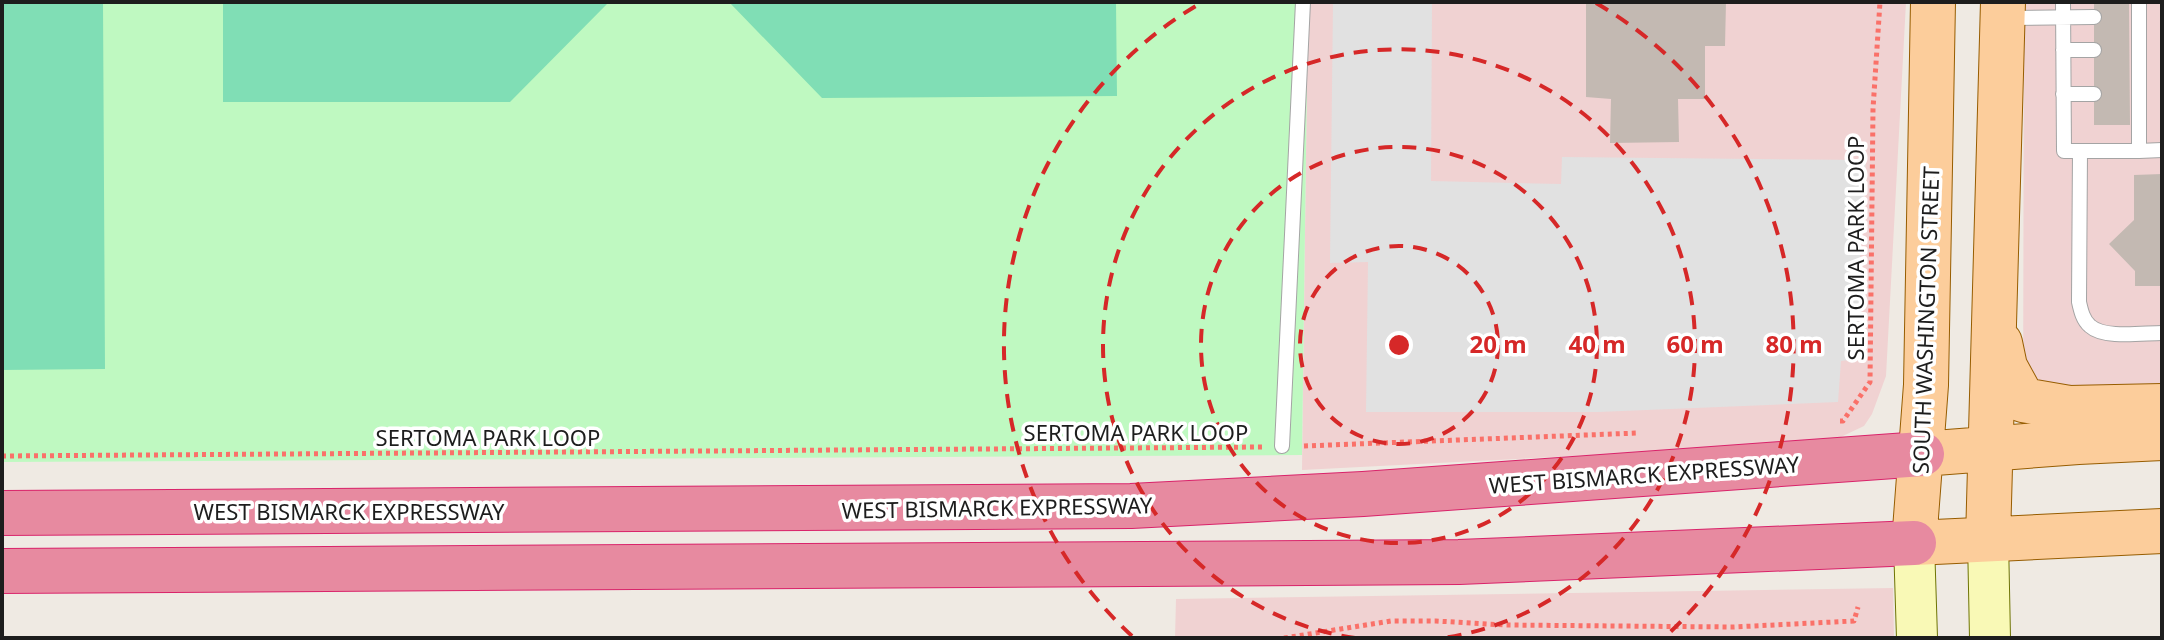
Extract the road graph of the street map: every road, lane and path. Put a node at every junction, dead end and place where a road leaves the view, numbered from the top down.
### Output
1 (1303, 2) edge
2 (1880, 2) edge
3 (1933, 2) edge
4 (2063, 2) edge
5 (2003, 10) edge
6 (2136, 12) edge
7 (2094, 17) dead end
8 (2063, 18) junction
9 (2063, 50) junction
10 (2094, 50) dead end
11 (2063, 94) junction
12 (2094, 94) dead end
13 (2162, 150) edge
14 (2080, 151) junction
15 (2139, 151) junction
16 (1994, 312) junction
17 (2162, 333) edge
18 (2162, 406) edge
19 (1827, 422) dead end
20 (1652, 432) dead end
21 (2162, 438) edge
22 (1282, 446) junction
23 (1990, 448) junction
24 (1922, 454) junction
25 (2, 456) edge
26 (2, 513) edge
27 (2162, 531) edge
28 (1988, 539) junction
29 (1914, 543) junction
30 (2, 571) edge
31 (1858, 607) dead end
32 (1284, 638) edge
33 (1917, 638) edge
34 (1990, 638) edge

1 - 22 lane
2 - 19 path, SERTOMA PARK LOOP
3 - 24 main road, SOUTH WASHINGTON STREET
4 - 8 lane
5 - 8 lane
5 - 16 main road
6 - 15 lane
7 - 8 lane
8 - 9 lane
9 - 10 lane
9 - 11 lane
11 - 12 lane
11 - 14 lane
13 - 15 lane
14 - 15 lane
14 - 17 lane
16 - 18 main road
16 - 23 main road
20 - 22 path, SERTOMA PARK LOOP
21 - 23 main road, WEST BISMARCK EXPRESSWAY
22 - 25 path, SERTOMA PARK LOOP
23 - 24 main road, WEST BISMARCK EXPRESSWAY
23 - 28 main road
24 - 26 highway, WEST BISMARCK EXPRESSWAY
24 - 29 main road, SOUTH WASHINGTON STREET
27 - 28 main road
28 - 29 main road
28 - 34 street
29 - 30 highway
29 - 33 street, SOUTH WASHINGTON STREET
31 - 32 path

